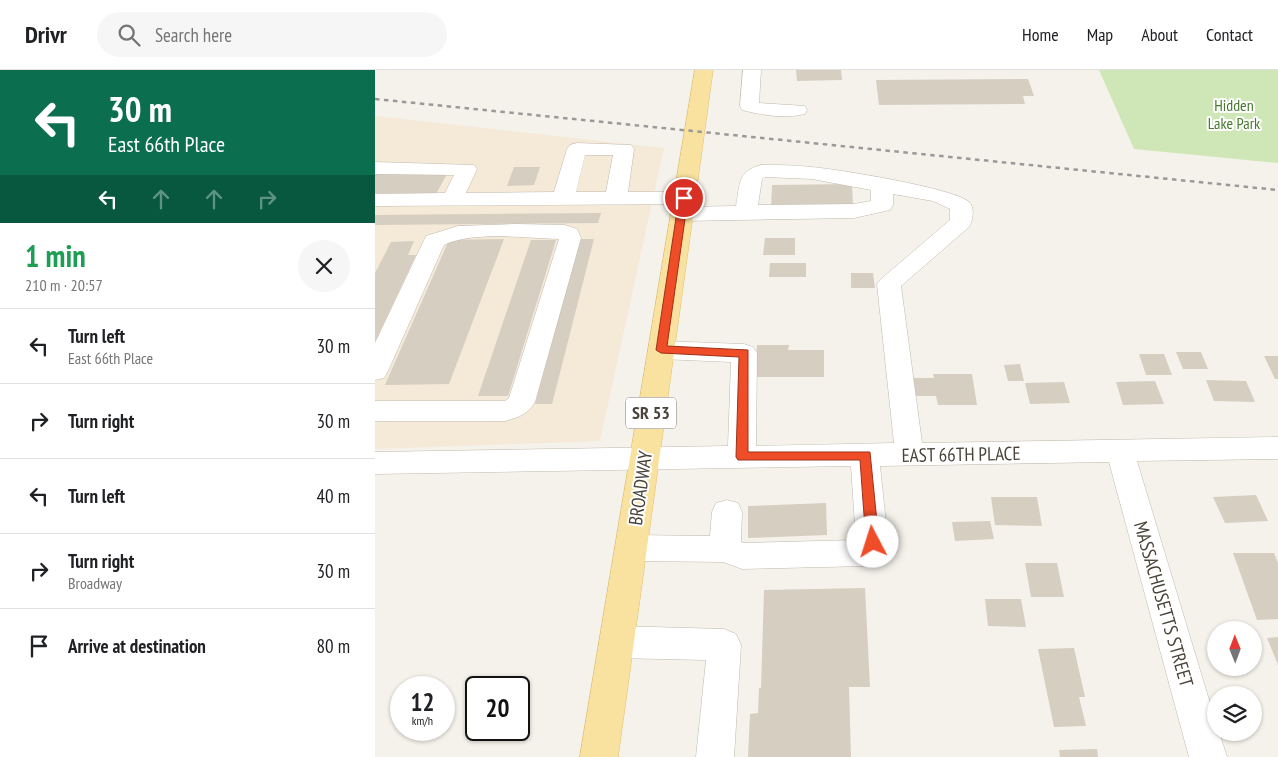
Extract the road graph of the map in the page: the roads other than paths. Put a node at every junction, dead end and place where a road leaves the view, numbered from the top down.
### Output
1 (704, 70) edge
2 (752, 70) edge
3 (798, 110) dead end
4 (375, 168) edge
5 (882, 186) junction
6 (453, 199) junction
7 (563, 199) junction
8 (616, 199) junction
9 (375, 200) edge
10 (683, 206) junction
11 (746, 212) junction
12 (661, 350) junction
13 (375, 371) edge
14 (375, 411) edge
15 (1278, 448) edge
16 (1121, 451) junction
17 (909, 454) junction
18 (865, 455) junction
19 (742, 457) junction
20 (645, 458) junction
21 (375, 463) edge
22 (727, 512) dead end
23 (631, 548) junction
24 (725, 549) junction
25 (616, 642) junction
26 (599, 757) edge
27 (715, 757) edge
28 (1207, 757) edge

1 - 10 main road, BROADWAY / SR 53
2 - 3 street
4 - 6 street
5 - 11 street
5 - 11 street
5 - 17 street
6 - 7 street
6 - 9 street
7 - 8 street
7 - 8 street
8 - 10 street
10 - 11 street
10 - 12 main road, BROADWAY / SR 53
12 - 19 street
12 - 20 main road, BROADWAY / SR 53
13 - 14 street
15 - 16 street, EAST 66TH PLACE
16 - 17 street, EAST 66TH PLACE
16 - 28 street, MASSACHUSETTS STREET
17 - 18 street, EAST 66TH PLACE
18 - 19 street, EAST 66TH PLACE
18 - 24 street
19 - 20 street, EAST 66TH PLACE
20 - 21 street, EAST 66TH PLACE
20 - 23 main road, BROADWAY / SR 53
22 - 24 street
23 - 24 street
23 - 25 main road, BROADWAY / SR 53
25 - 26 main road, BROADWAY / SR 53
25 - 27 street

